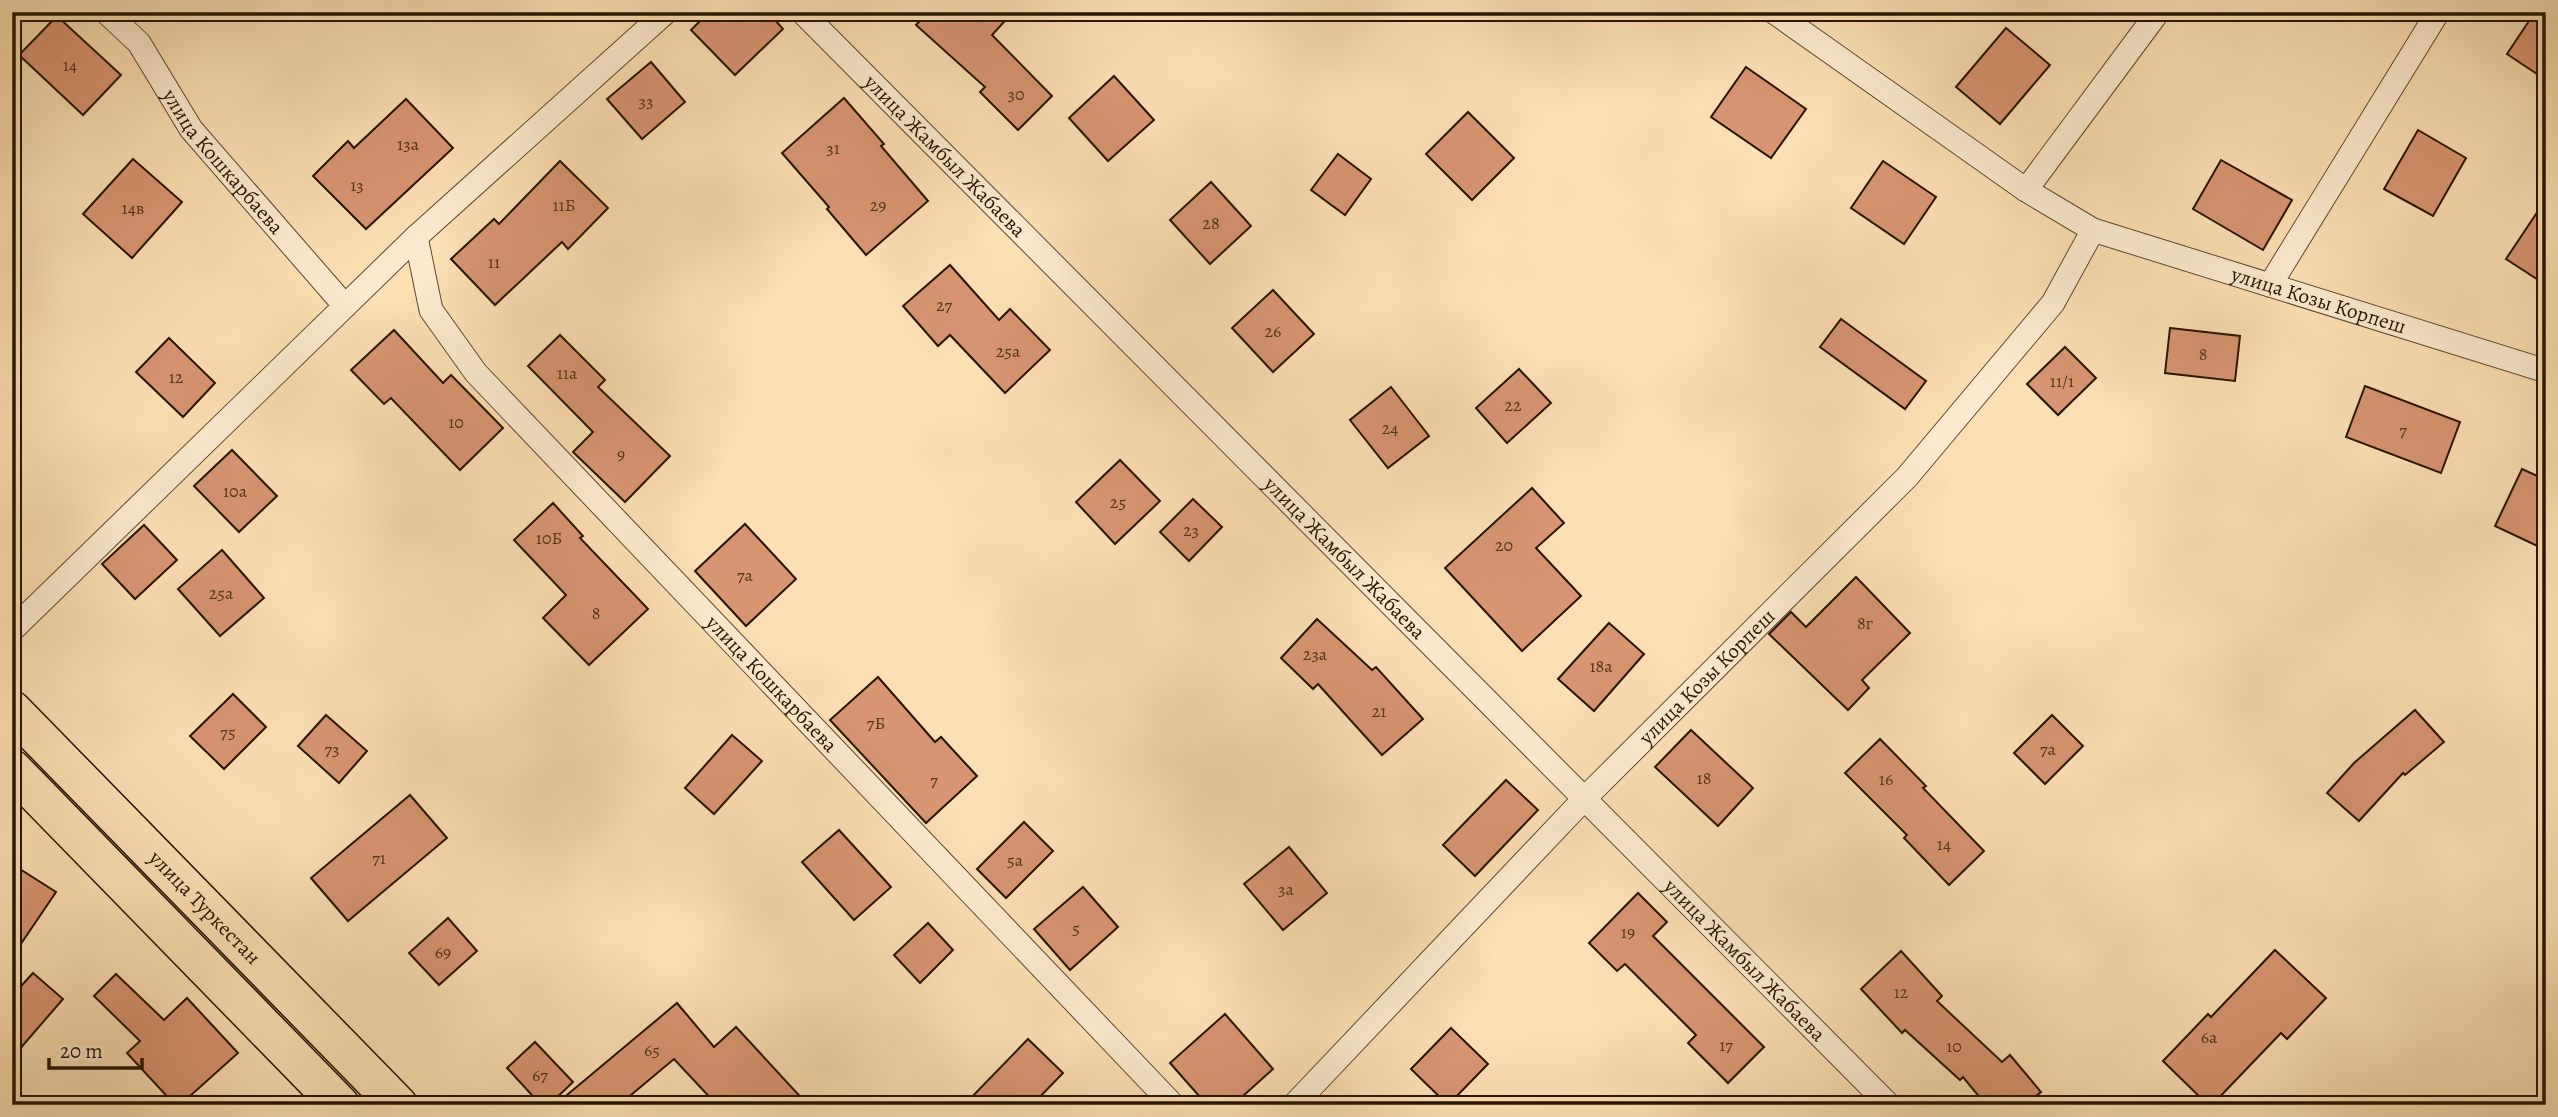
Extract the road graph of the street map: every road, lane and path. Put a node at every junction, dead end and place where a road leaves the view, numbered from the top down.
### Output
1 (106, 12) edge
2 (666, 12) edge
3 (802, 12) edge
4 (1774, 12) edge
5 (2158, 12) edge
6 (2438, 12) edge
7 (2026, 190) junction
8 (2093, 230) junction
9 (416, 237) junction
10 (2270, 285) junction
11 (345, 306) junction
12 (2544, 367) edge
13 (12, 630) edge
14 (12, 710) edge
15 (12, 769) edge
16 (1585, 799) junction
17 (341, 1105) edge
18 (398, 1105) edge
19 (1173, 1105) edge
20 (1294, 1105) edge
21 (1889, 1105) edge

1 - 11 street, улица Кошкарбаева
2 - 9 street
3 - 16 street, улица Жамбыл Жабаева
4 - 7 street, улица Козы Корпеш
5 - 7 street
6 - 10 street
7 - 8 street, улица Козы Корпеш
8 - 10 street, улица Козы Корпеш
8 - 16 street, улица Козы Корпеш
9 - 11 street
9 - 19 street, улица Кошкарбаева
10 - 12 street, улица Козы Корпеш
11 - 13 street
14 - 18 highway, улица Туркестан
15 - 17 highway, улица Туркестан
16 - 20 street, улица Козы Корпеш
16 - 21 street, улица Жамбыл Жабаева

